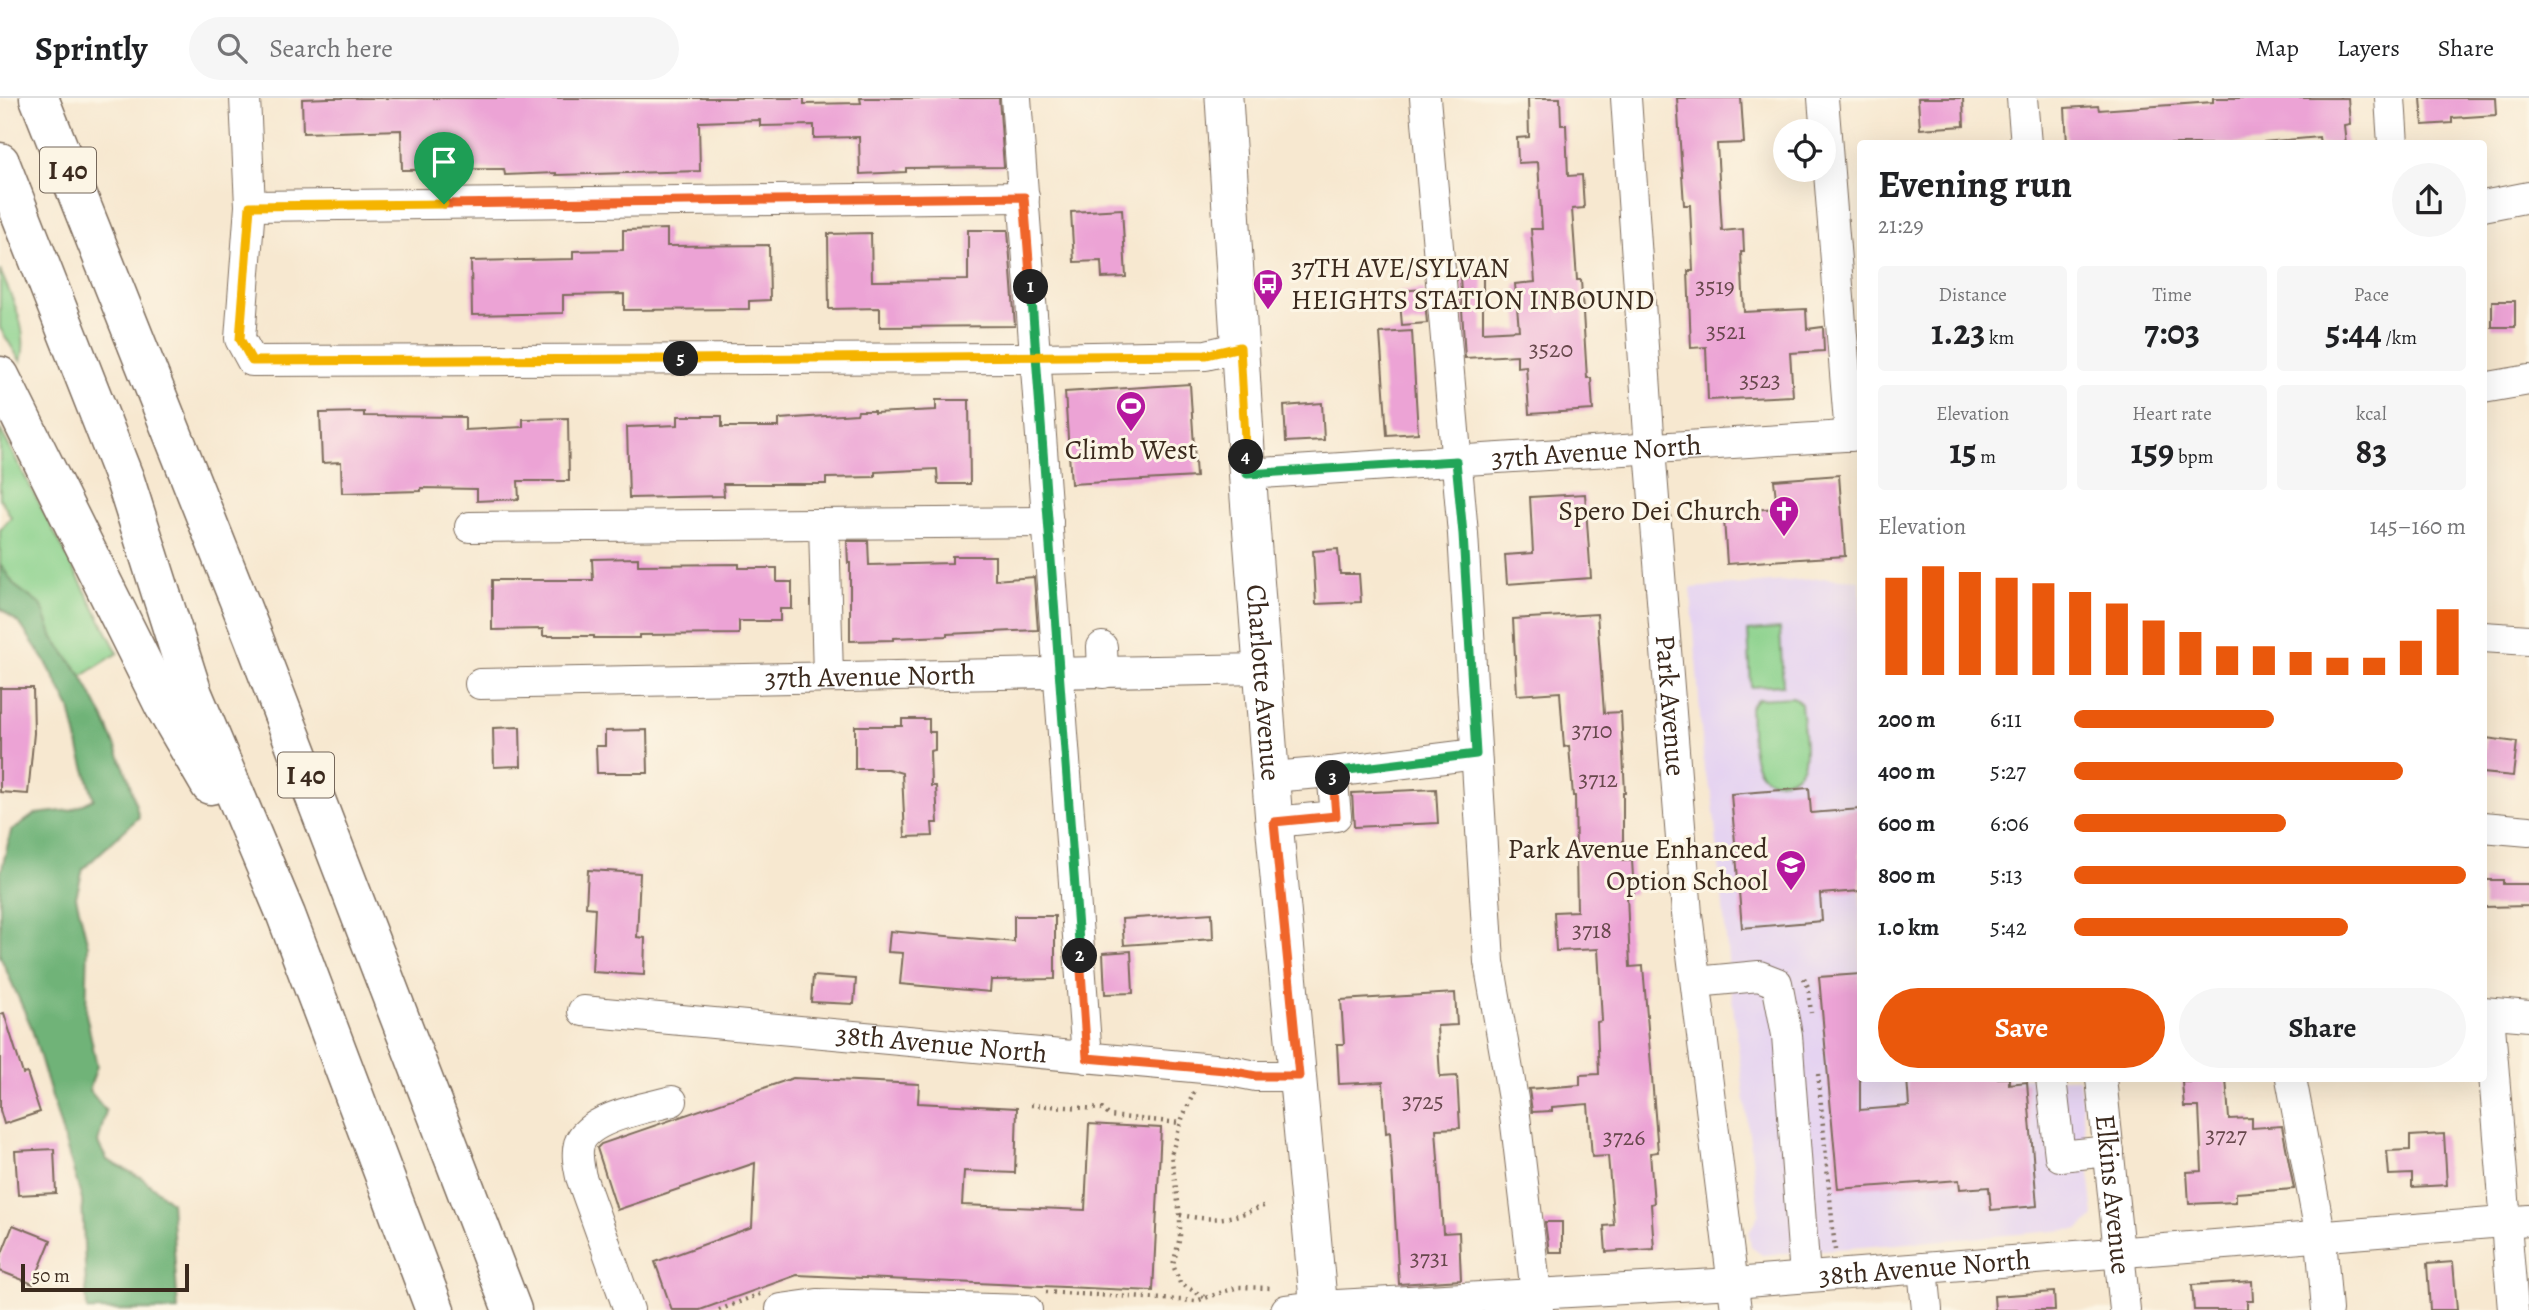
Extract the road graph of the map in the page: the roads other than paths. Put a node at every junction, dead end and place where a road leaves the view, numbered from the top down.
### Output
1 (39, 98) edge
2 (51, 98) edge
3 (245, 98) edge
4 (1016, 98) edge
5 (1224, 98) edge
6 (1425, 98) edge
7 (1626, 98) edge
8 (1824, 98) edge
9 (2022, 98) edge
10 (2390, 98) edge
11 (2026, 140) edge
12 (2393, 140) edge
13 (0, 162) edge
14 (1024, 197) junction
15 (2529, 198) edge
16 (2487, 205) edge
17 (250, 206) junction
18 (96, 241) junction
19 (1240, 347) junction
20 (1035, 358) junction
21 (0, 376) edge
22 (2529, 380) edge
23 (2487, 387) edge
24 (1855, 436) edge
25 (1650, 449) junction
26 (1456, 461) junction
27 (1247, 474) junction
28 (1048, 522) junction
29 (824, 524) junction
30 (470, 527) dead end
31 (2487, 637) edge
32 (2529, 640) edge
33 (1262, 669) junction
34 (1059, 673) junction
35 (828, 677) junction
36 (480, 684) dead end
37 (1476, 754) junction
38 (1332, 772) junction
39 (1271, 777) junction
40 (1274, 822) junction
41 (2487, 827) edge
42 (2529, 831) edge
43 (286, 915) junction
44 (1696, 982) junction
45 (583, 1011) dead end
46 (2487, 1012) edge
47 (2529, 1016) edge
48 (2487, 1019) edge
49 (1087, 1058) junction
50 (1299, 1076) junction
51 (2051, 1082) edge
52 (2101, 1082) edge
53 (2292, 1082) edge
54 (672, 1101) dead end
55 (2109, 1151) junction
56 (2518, 1221) edge
57 (2321, 1238) junction
58 (2120, 1253) junction
59 (1923, 1268) junction
60 (1805, 1277) junction
61 (1735, 1296) edge
62 (1538, 1302) edge
63 (781, 1309) edge
64 (1308, 1309) edge
65 (435, 1310) edge
66 (512, 1310) edge
67 (629, 1310) edge
68 (1027, 1310) edge
69 (1927, 1310) edge
70 (2125, 1310) edge
71 (2327, 1310) edge
72 (2513, 1310) edge

1 - 18 highway, I 40
2 - 18 highway
3 - 17 street
4 - 14 street
5 - 19 main road, Charlotte Avenue
6 - 26 street
7 - 25 street, Park Avenue
8 - 24 street
9 - 11 street
10 - 12 street
13 - 43 highway, I 40
14 - 17 street
14 - 20 street
15 - 16 street
17 - 20 street
18 - 66 highway, I 40
19 - 20 street
19 - 27 main road, Charlotte Avenue
20 - 28 street
21 - 43 highway
22 - 23 street
24 - 25 street, 37th Avenue North
25 - 26 street, 37th Avenue North
25 - 44 street, Park Avenue
26 - 27 street, 37th Avenue North
26 - 37 street
27 - 33 main road, Charlotte Avenue
28 - 29 street
28 - 34 street
29 - 30 street
29 - 35 street
31 - 32 street
33 - 34 street, 37th Avenue North
33 - 39 main road, Charlotte Avenue
34 - 35 street, 37th Avenue North
34 - 49 street
35 - 36 street, 37th Avenue North
37 - 38 street
37 - 62 street
38 - 39 street
38 - 40 street
39 - 40 main road, Charlotte Avenue
40 - 50 main road, Charlotte Avenue
41 - 42 street
43 - 65 highway, I 40
44 - 60 street
44 - 61 street, Park Avenue
45 - 49 street, 38th Avenue North
46 - 47 street
48 - 56 street
49 - 50 street, 38th Avenue North
50 - 64 main road, Charlotte Avenue
51 - 55 street
52 - 55 street, Elkins Avenue
53 - 57 street
54 - 67 street
55 - 58 street, Elkins Avenue
56 - 57 street, 38th Avenue North
56 - 72 street
57 - 58 street, 38th Avenue North
57 - 71 street
58 - 59 street, 38th Avenue North
58 - 70 street, Elkins Avenue
59 - 60 street, 38th Avenue North
59 - 69 street
60 - 61 street, 38th Avenue North
61 - 62 street, 38th Avenue North
62 - 64 street, 38th Avenue North
63 - 68 street

